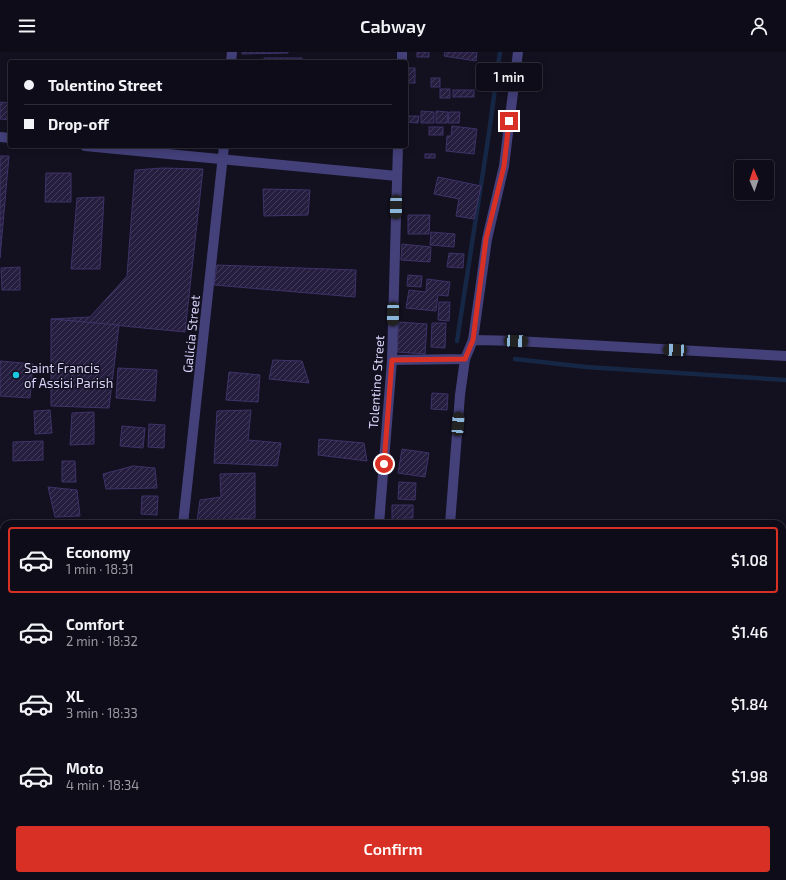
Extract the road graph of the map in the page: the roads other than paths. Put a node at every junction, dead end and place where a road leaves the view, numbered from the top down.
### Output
1 (518, 52) edge
2 (105, 148) edge
3 (224, 148) edge
4 (398, 148) edge
5 (222, 160) junction
6 (397, 176) junction
7 (473, 340) junction
8 (786, 356) edge
9 (465, 359) junction
10 (392, 360) junction
11 (183, 520) edge
12 (379, 520) edge
13 (450, 520) edge

1 - 7 street
2 - 5 street
3 - 5 street, Galicia Street
4 - 6 street, Tolentino Street
5 - 6 street
5 - 11 street, Galicia Street
6 - 10 street, Tolentino Street
7 - 8 street
7 - 9 street
9 - 10 street
9 - 13 street
10 - 12 street, Tolentino Street

